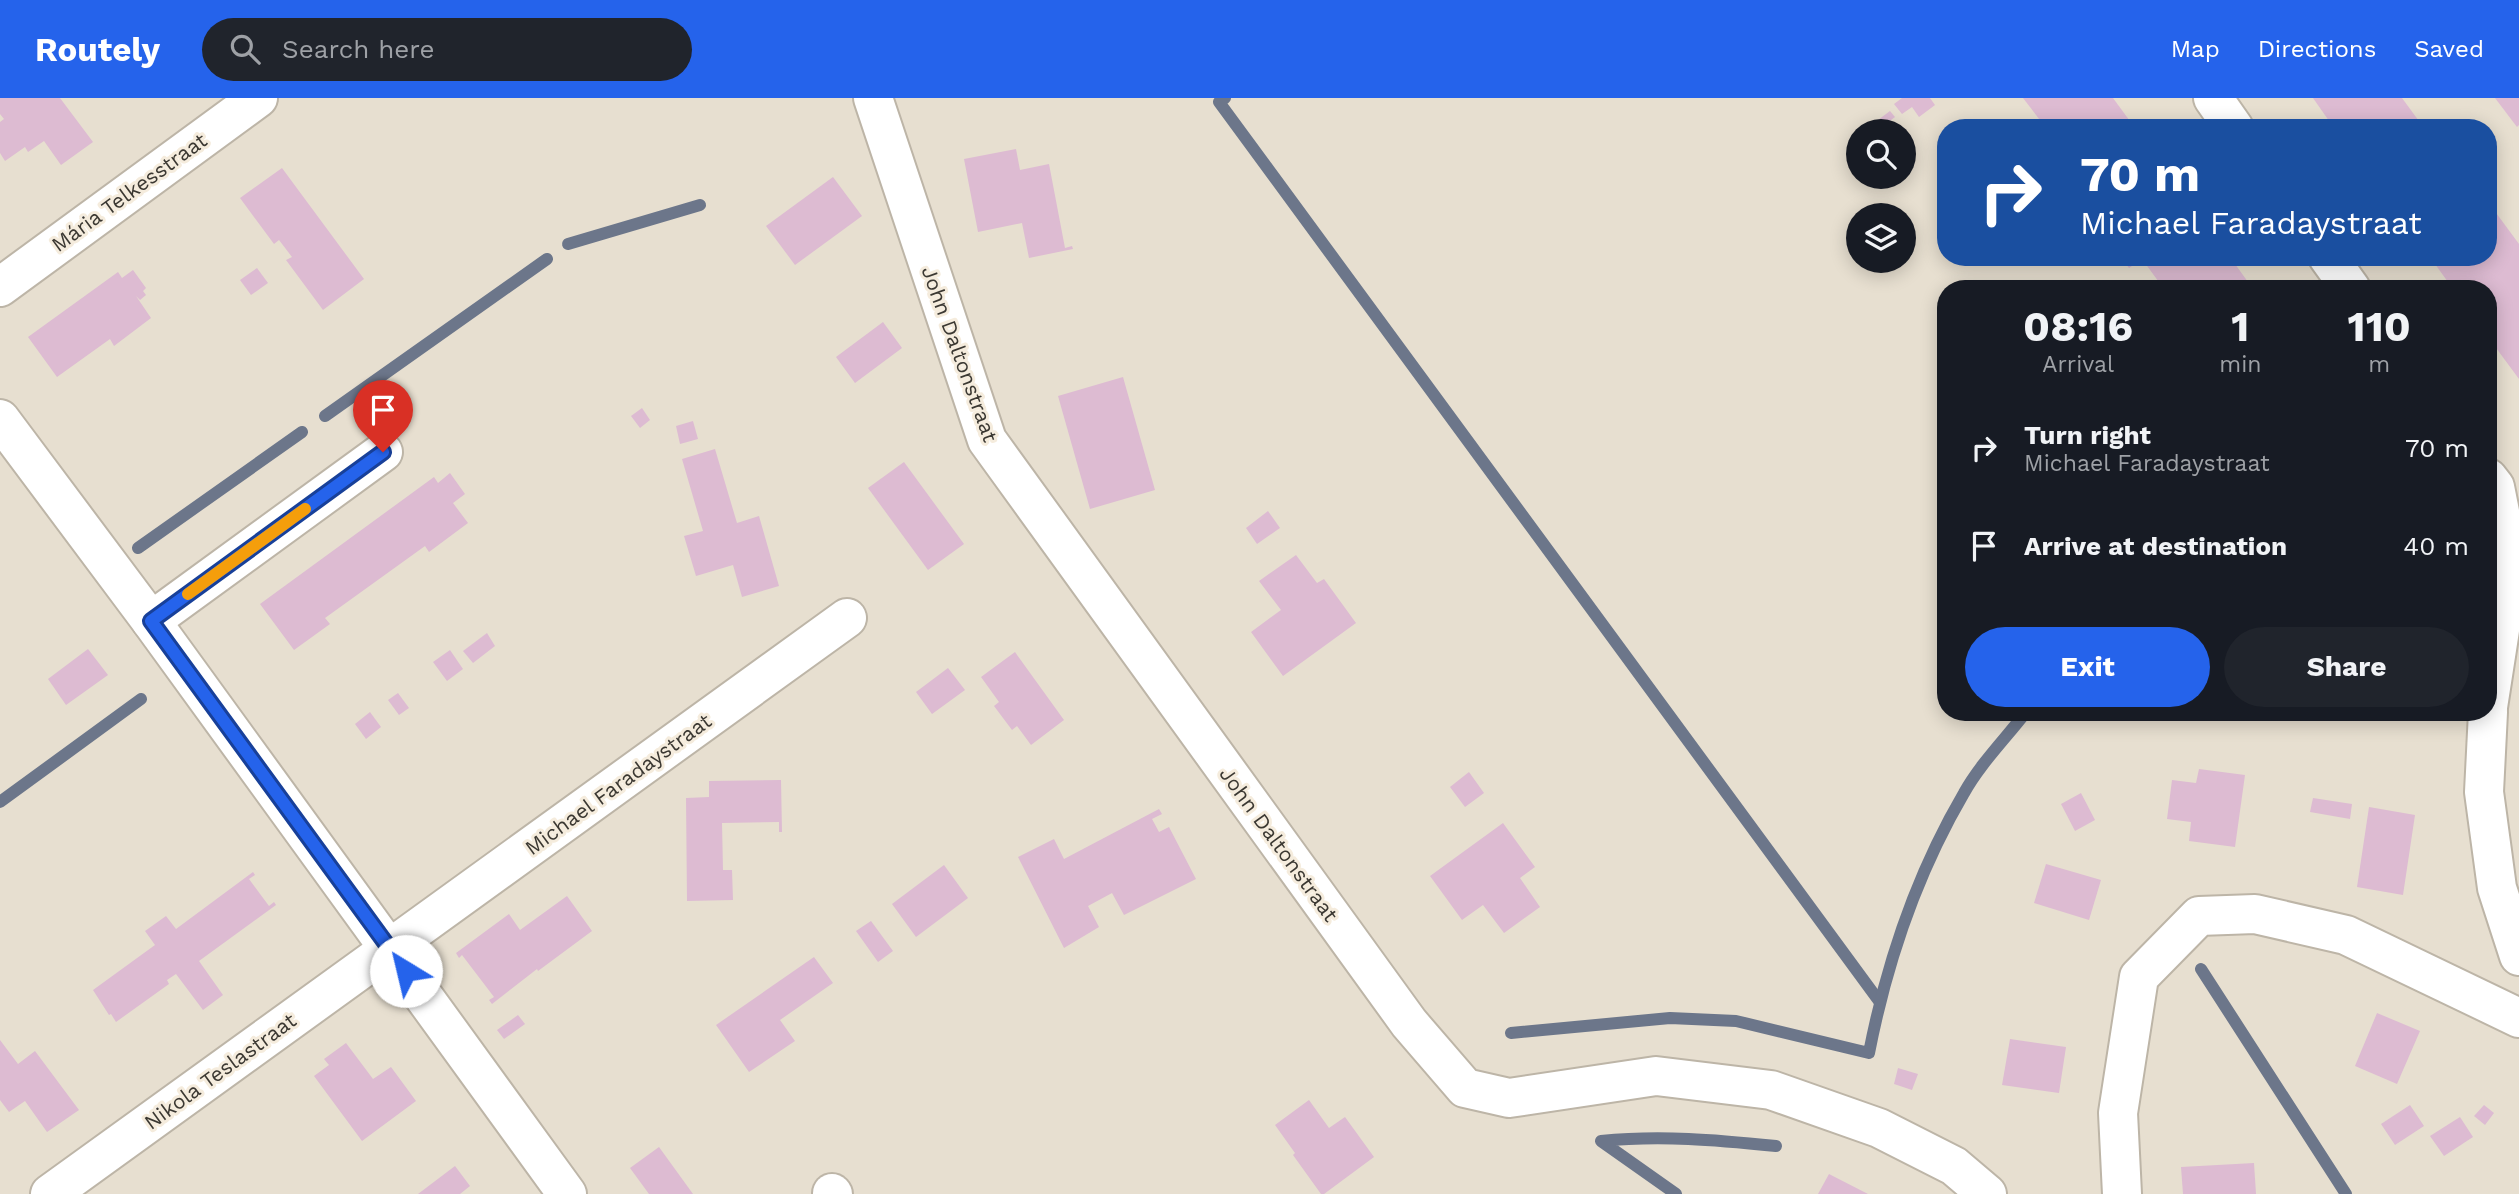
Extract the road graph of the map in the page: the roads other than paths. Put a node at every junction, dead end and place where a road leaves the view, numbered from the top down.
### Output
1 (258, 98) edge
2 (873, 98) edge
3 (2213, 98) edge
4 (2228, 119) edge
5 (0, 287) edge
6 (0, 419) edge
7 (383, 452) dead end
8 (2497, 497) edge
9 (847, 618) dead end
10 (151, 621) junction
11 (2497, 649) edge
12 (2488, 721) edge
13 (390, 949) junction
14 (2519, 956) edge
15 (2519, 1018) edge
16 (50, 1194) edge
17 (567, 1194) edge
18 (1987, 1194) edge
19 (2122, 1194) edge

1 - 5 street, Mária Telkesstraat
2 - 18 street, John Daltonstraat
3 - 4 street
6 - 10 street
7 - 10 street
8 - 11 street
9 - 13 street, Michael Faradaystraat
10 - 13 street
12 - 14 street
13 - 16 street, Nikola Teslastraat
13 - 17 street
15 - 19 street

